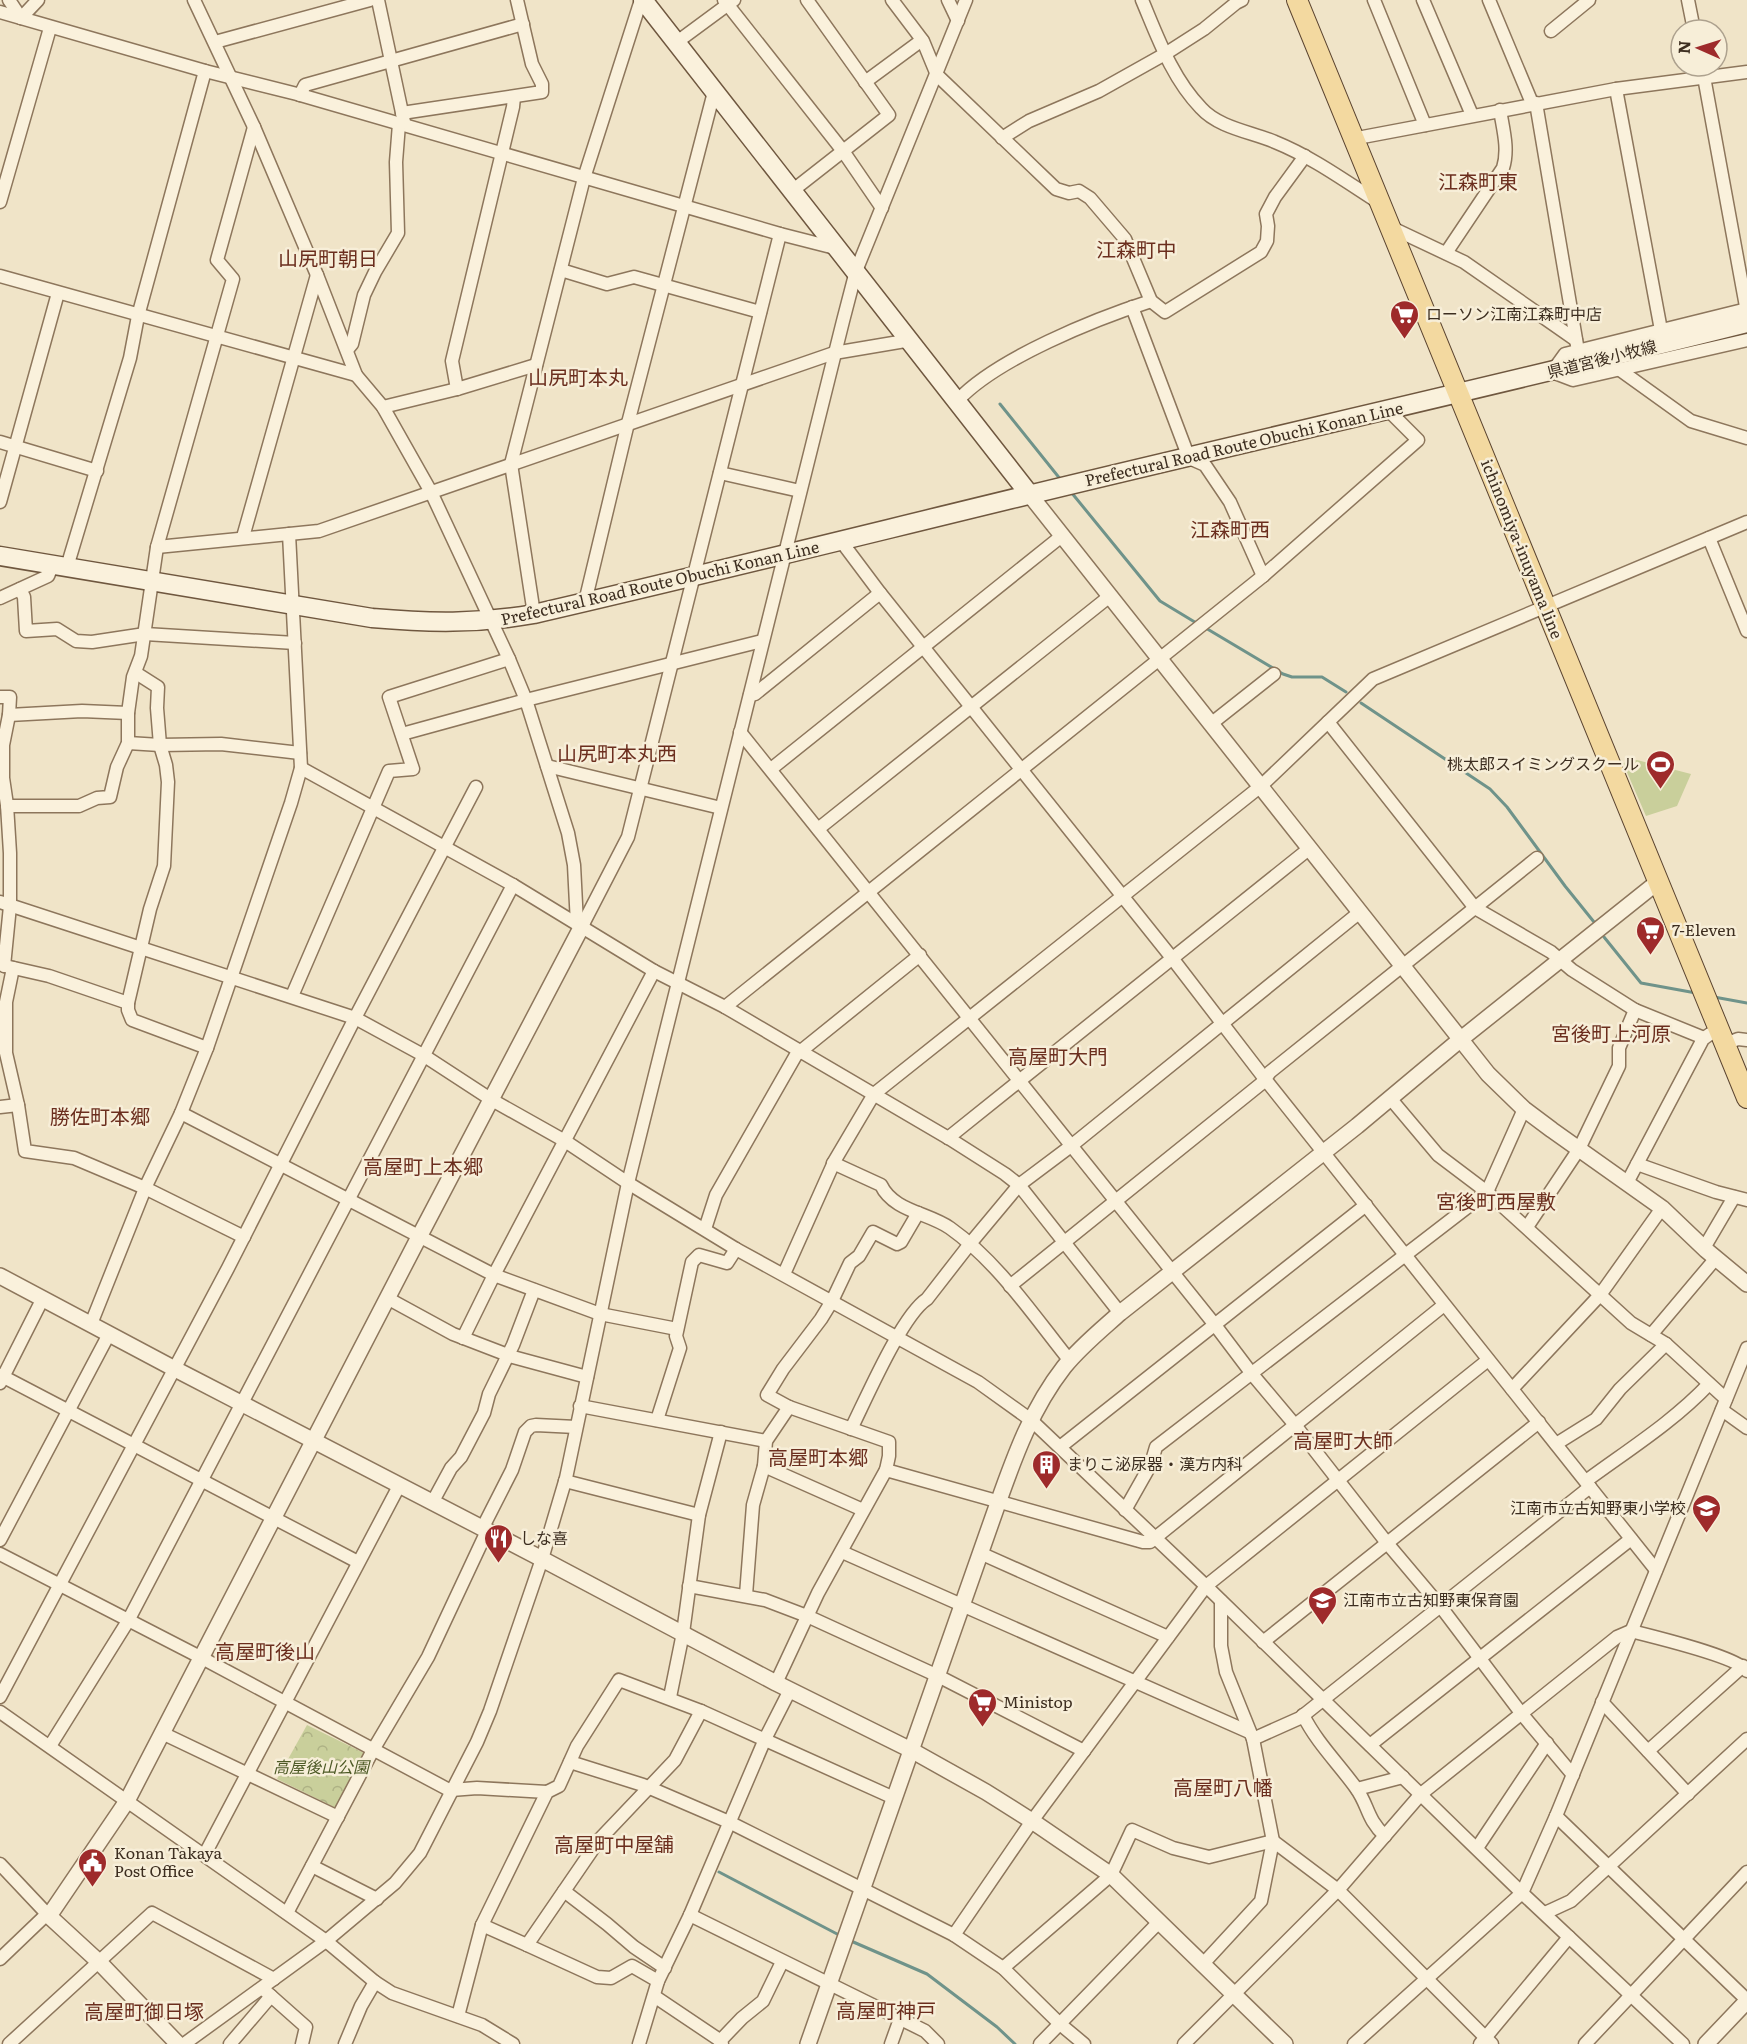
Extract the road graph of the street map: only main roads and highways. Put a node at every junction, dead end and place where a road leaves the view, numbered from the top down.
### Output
1 (642, 0) edge
2 (1297, 0) edge
3 (1747, 322) edge
4 (1457, 392) junction
5 (1030, 495) junction
6 (0, 556) edge
7 (1747, 1098) edge

1 - 5 main road
2 - 4 main road, ichinomiya-inuyama line
3 - 4 main road, 県道宮後小牧線
4 - 5 main road, Prefectural Road Route Obuchi Konan Line
4 - 7 main road, ichinomiya-inuyama line
5 - 6 main road, Prefectural Road Route Obuchi Konan Line

